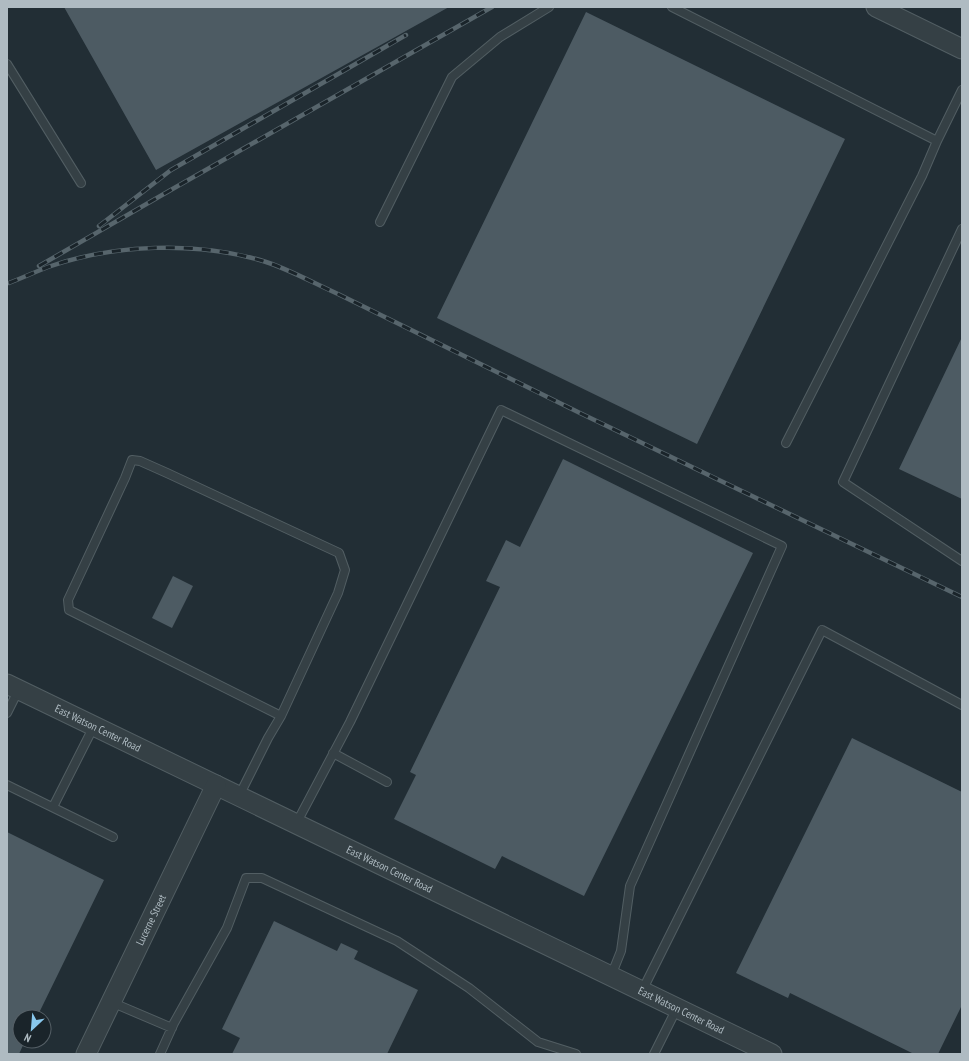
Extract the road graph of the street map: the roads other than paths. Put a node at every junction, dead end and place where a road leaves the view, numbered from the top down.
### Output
1 (549, 7) edge
2 (672, 7) edge
3 (876, 7) edge
4 (962, 49) edge
5 (7, 64) edge
6 (962, 90) edge
7 (937, 140) junction
8 (81, 183) dead end
9 (380, 222) dead end
10 (962, 229) edge
11 (786, 443) dead end
12 (962, 561) edge
13 (13, 687) edge
14 (962, 704) edge
15 (7, 713) edge
16 (281, 716) junction
17 (94, 726) junction
18 (333, 753) junction
19 (387, 782) dead end
20 (7, 785) edge
21 (216, 785) junction
22 (239, 796) junction
23 (53, 807) junction
24 (296, 824) junction
25 (113, 837) dead end
26 (611, 976) junction
27 (642, 991) junction
28 (111, 1002) junction
29 (677, 1008) junction
30 (172, 1028) junction
31 (86, 1054) edge
32 (160, 1054) edge
33 (576, 1054) edge
34 (654, 1054) edge
35 (772, 1054) edge

1 - 9 lane
2 - 7 lane
3 - 4 street
5 - 8 lane
6 - 7 lane
7 - 11 lane
10 - 12 lane
13 - 15 lane
13 - 17 street, East Watson Center Road
14 - 27 lane
16 - 16 lane
16 - 22 lane
17 - 21 street, East Watson Center Road
17 - 23 lane
18 - 19 lane
18 - 24 lane
18 - 26 lane
20 - 23 lane
21 - 22 street, East Watson Center Road
21 - 28 street, Lucerne Street
22 - 24 street, East Watson Center Road
23 - 25 lane
24 - 26 street, East Watson Center Road
26 - 27 street, East Watson Center Road
27 - 29 street, East Watson Center Road
28 - 30 lane
28 - 31 street, Lucerne Street
29 - 34 lane
29 - 35 street, East Watson Center Road
30 - 32 lane
30 - 33 lane

